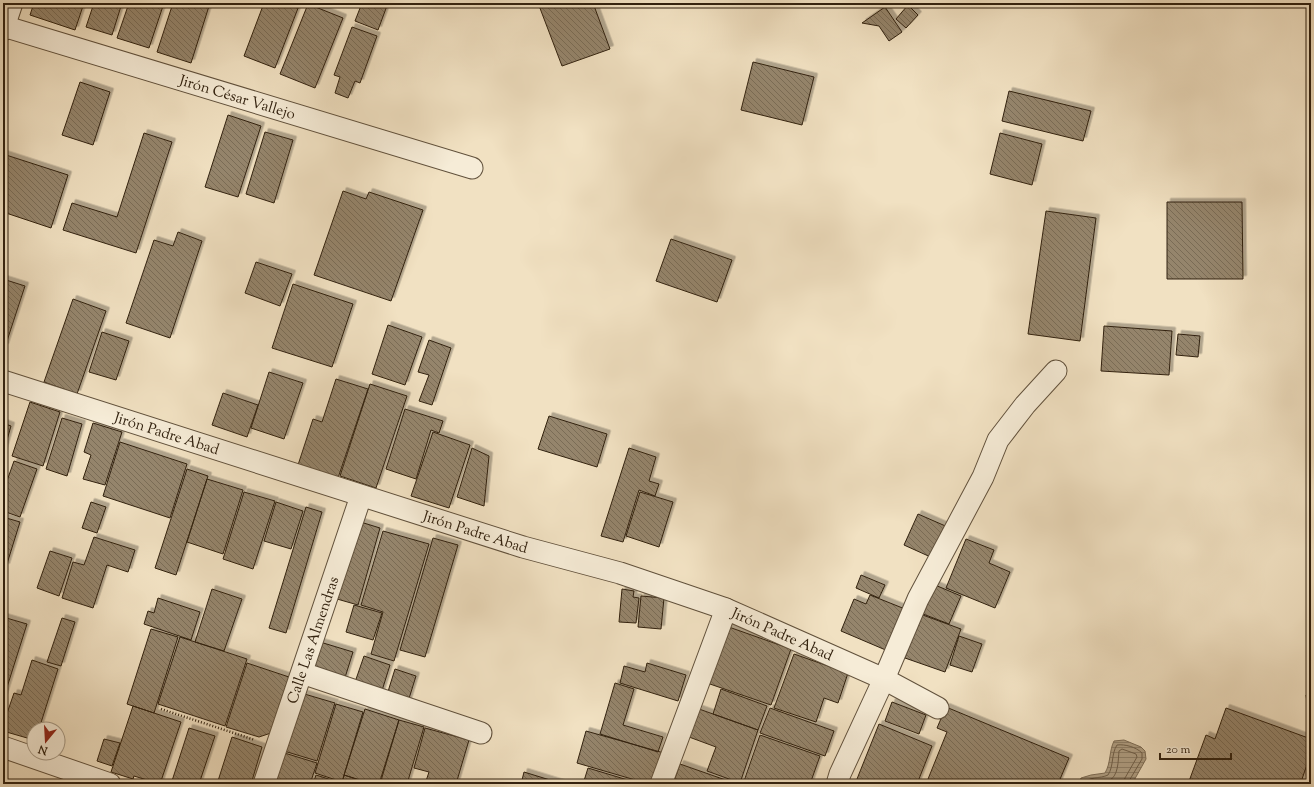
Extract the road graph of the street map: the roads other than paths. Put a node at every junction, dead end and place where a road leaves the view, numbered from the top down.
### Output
1 (12, 3) edge
2 (3, 28) edge
3 (472, 168) dead end
4 (1056, 371) dead end
5 (3, 381) edge
6 (361, 496) junction
7 (726, 609) junction
8 (302, 673) junction
9 (884, 679) junction
10 (938, 708) dead end
11 (481, 733) dead end
12 (3, 748) edge
13 (110, 784) edge
14 (264, 784) edge
15 (661, 784) edge
16 (837, 784) edge

1 - 2 street
2 - 3 street, Jirón César Vallejo
4 - 9 street
5 - 6 street, Jirón Padre Abad
6 - 7 street, Jirón Padre Abad
6 - 8 street, Calle Las Almendras
7 - 9 street, Jirón Padre Abad
7 - 15 street
8 - 11 street
8 - 14 street, Calle Las Almendras
9 - 10 street, Jirón Padre Abad
9 - 16 street
12 - 13 street

